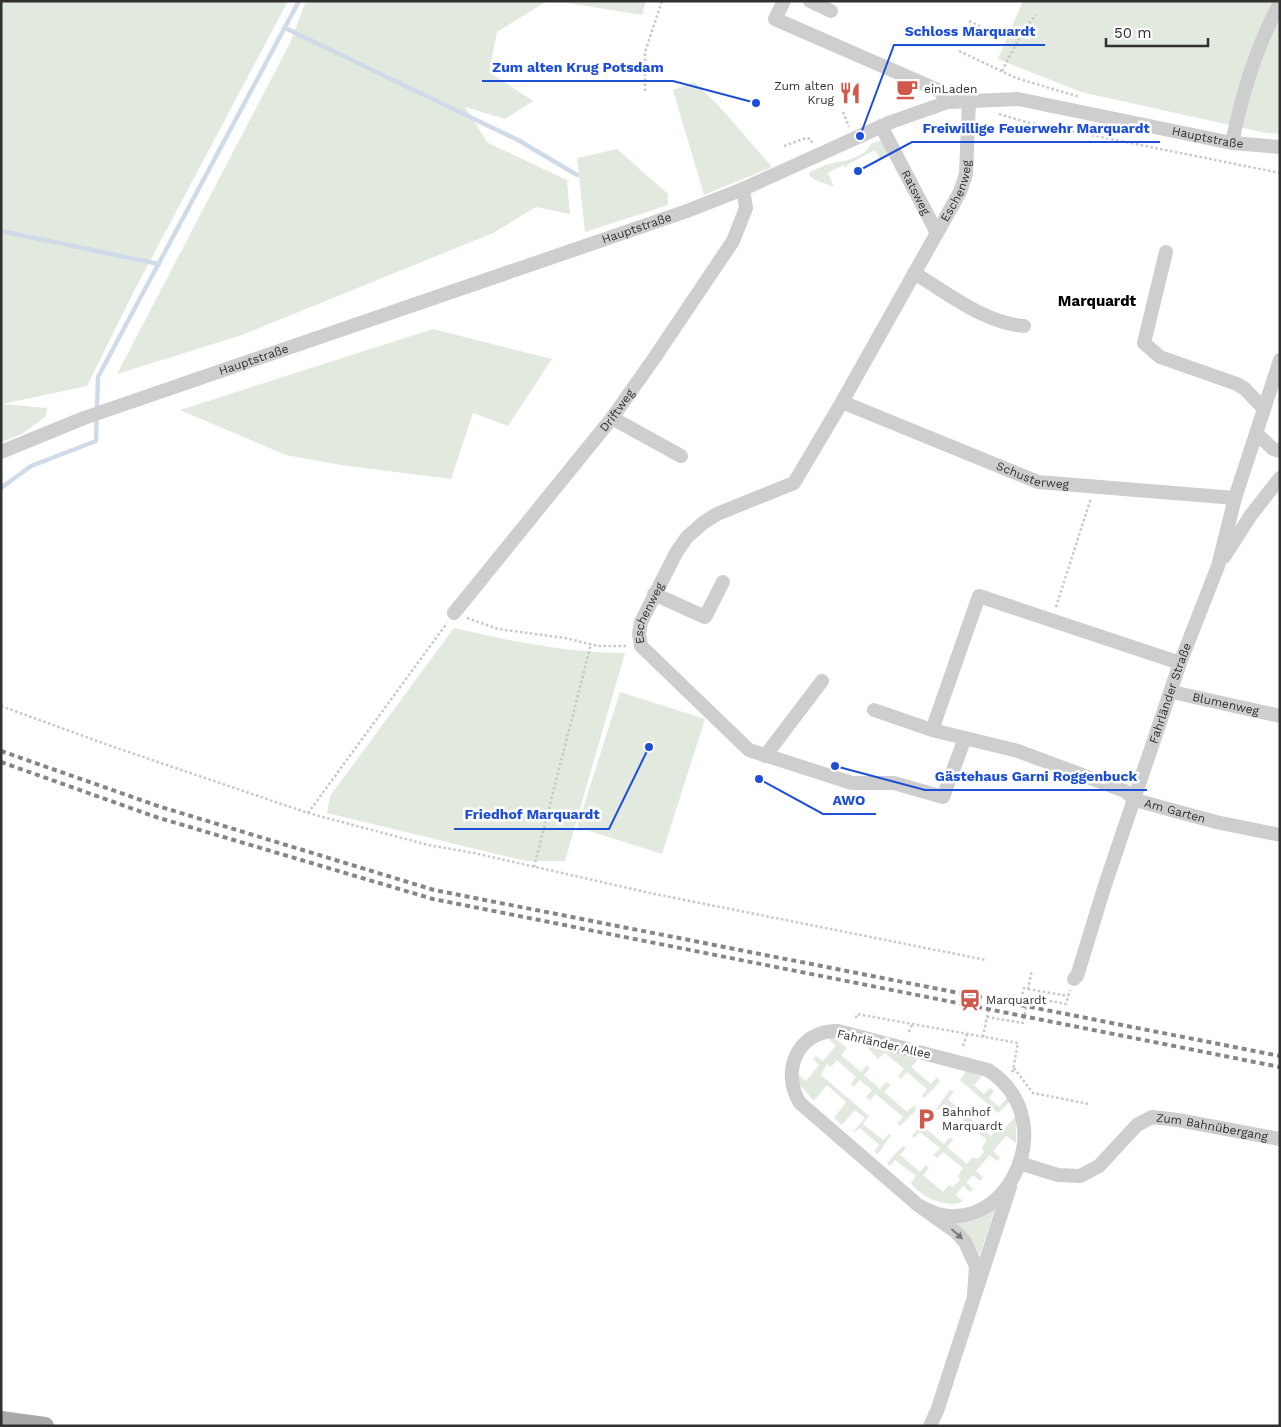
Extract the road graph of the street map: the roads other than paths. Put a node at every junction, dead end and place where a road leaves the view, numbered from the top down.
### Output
1 (784, 1) edge
2 (810, 1) edge
3 (1280, 3) edge
4 (831, 10) dead end
5 (969, 100) junction
6 (948, 102) junction
7 (882, 126) junction
8 (1232, 143) junction
9 (1280, 147) edge
10 (743, 189) junction
11 (937, 233) junction
12 (1166, 252) dead end
13 (914, 272) junction
14 (1024, 326) dead end
15 (1280, 360) edge
16 (842, 402) junction
17 (1264, 409) junction
18 (612, 418) junction
19 (1256, 433) junction
20 (1278, 447) edge
21 (1, 452) edge
22 (681, 456) dead end
23 (1280, 478) edge
24 (1235, 498) junction
25 (1218, 566) junction
26 (723, 582) dead end
27 (654, 594) junction
28 (454, 613) road end
29 (1180, 663) junction
30 (822, 681) dead end
31 (1172, 692) junction
32 (874, 710) dead end
33 (1280, 716) edge
34 (932, 730) junction
35 (964, 738) junction
36 (765, 756) junction
37 (1135, 800) junction
38 (1280, 835) edge
39 (1074, 979) road end
40 (1280, 1139) edge
41 (1018, 1163) junction
42 (918, 1204) junction
43 (974, 1295) junction
44 (937, 1411) junction
45 (1, 1420) edge
46 (45, 1426) edge
47 (930, 1426) edge
48 (935, 1426) edge

1 - 6 street
2 - 4 street
3 - 8 street
5 - 6 street, Hauptstraße
5 - 8 street, Hauptstraße
5 - 11 street, Eschenweg
6 - 7 street, Hauptstraße
7 - 10 street, Hauptstraße
7 - 11 street, Ratsweg
8 - 9 street, Hauptstraße
10 - 18 street, Driftweg
10 - 21 street, Hauptstraße
11 - 13 street, Eschenweg
12 - 17 street
13 - 14 street
13 - 16 street, Eschenweg
15 - 17 street, Fahrländer Straße
16 - 24 street, Schusterweg
16 - 27 street, Eschenweg
17 - 19 street, Fahrländer Straße
18 - 22 street
18 - 28 street, Driftweg
19 - 20 street
19 - 24 street, Fahrländer Straße
23 - 25 street
24 - 25 street, Fahrländer Straße
25 - 29 street, Fahrländer Straße
26 - 27 street
27 - 36 street, Eschenweg
29 - 31 street, Fahrländer Straße
29 - 34 street
30 - 36 street
31 - 33 street, Blumenweg
31 - 37 street, Fahrländer Straße
32 - 34 street, Am Garten
34 - 35 street, Am Garten
35 - 36 street, Eschenweg
35 - 37 street, Am Garten
37 - 38 street, Am Garten
37 - 39 street, Fahrländer Straße
40 - 41 street, Zum Bahnübergang
41 - 42 street, Fahrländer Allee
41 - 42 street, Fahrländer Allee
41 - 43 street, Fahrländer Allee
42 -> 43 street, Fahrländer Allee
43 - 44 street, Fahrländer Allee
44 - 47 street, Fahrländer Allee
44 - 48 street, Fahrländer Allee
45 - 46 main road

